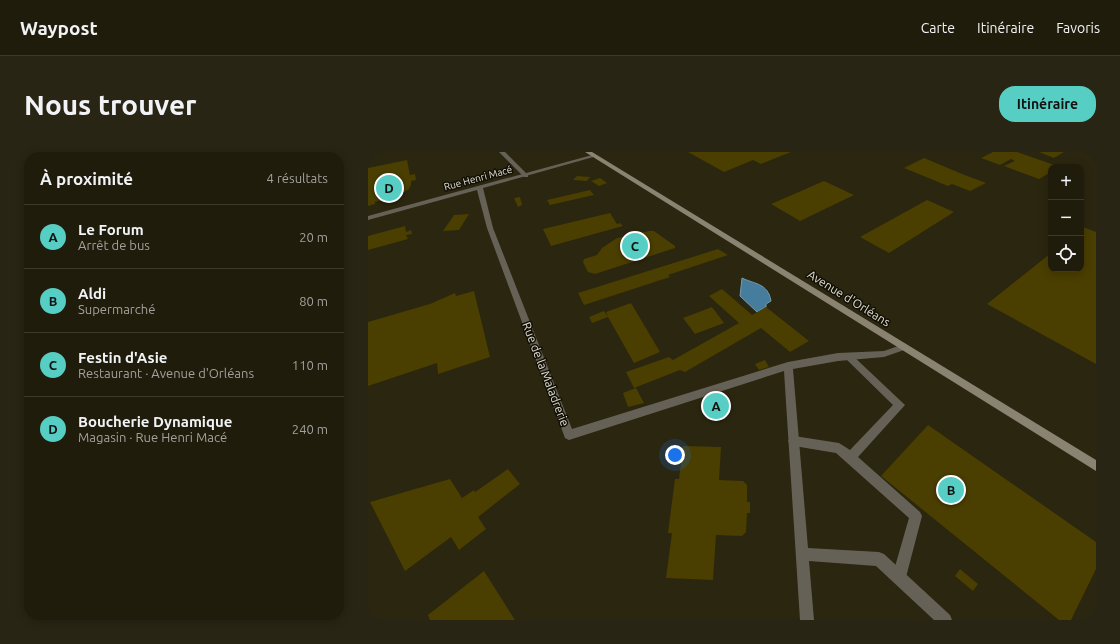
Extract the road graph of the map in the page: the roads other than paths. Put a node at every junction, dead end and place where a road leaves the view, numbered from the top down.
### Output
1 (502, 152) edge
2 (591, 154) edge
3 (526, 176) junction
4 (480, 188) junction
5 (368, 218) edge
6 (904, 347) junction
7 (849, 356) junction
8 (788, 366) junction
9 (794, 441) junction
10 (850, 458) junction
11 (1096, 466) edge
12 (802, 554) junction
13 (899, 577) junction
14 (806, 620) edge
15 (945, 620) edge

1 - 3 street
2 - 3 street, Rue Henri Macé
2 - 6 main road, Avenue d'Orléans
3 - 4 street, Rue Henri Macé
4 - 5 street, Rue Henri Macé
4 - 8 street, Rue de la Maladrerie
6 - 7 street, Rue de la Maladrerie
6 - 11 main road, Avenue d'Orléans
7 - 8 street, Rue de la Maladrerie
7 - 10 street
8 - 9 street
9 - 10 street
9 - 12 street
10 - 13 street
12 - 13 street
12 - 14 street
13 - 15 street

